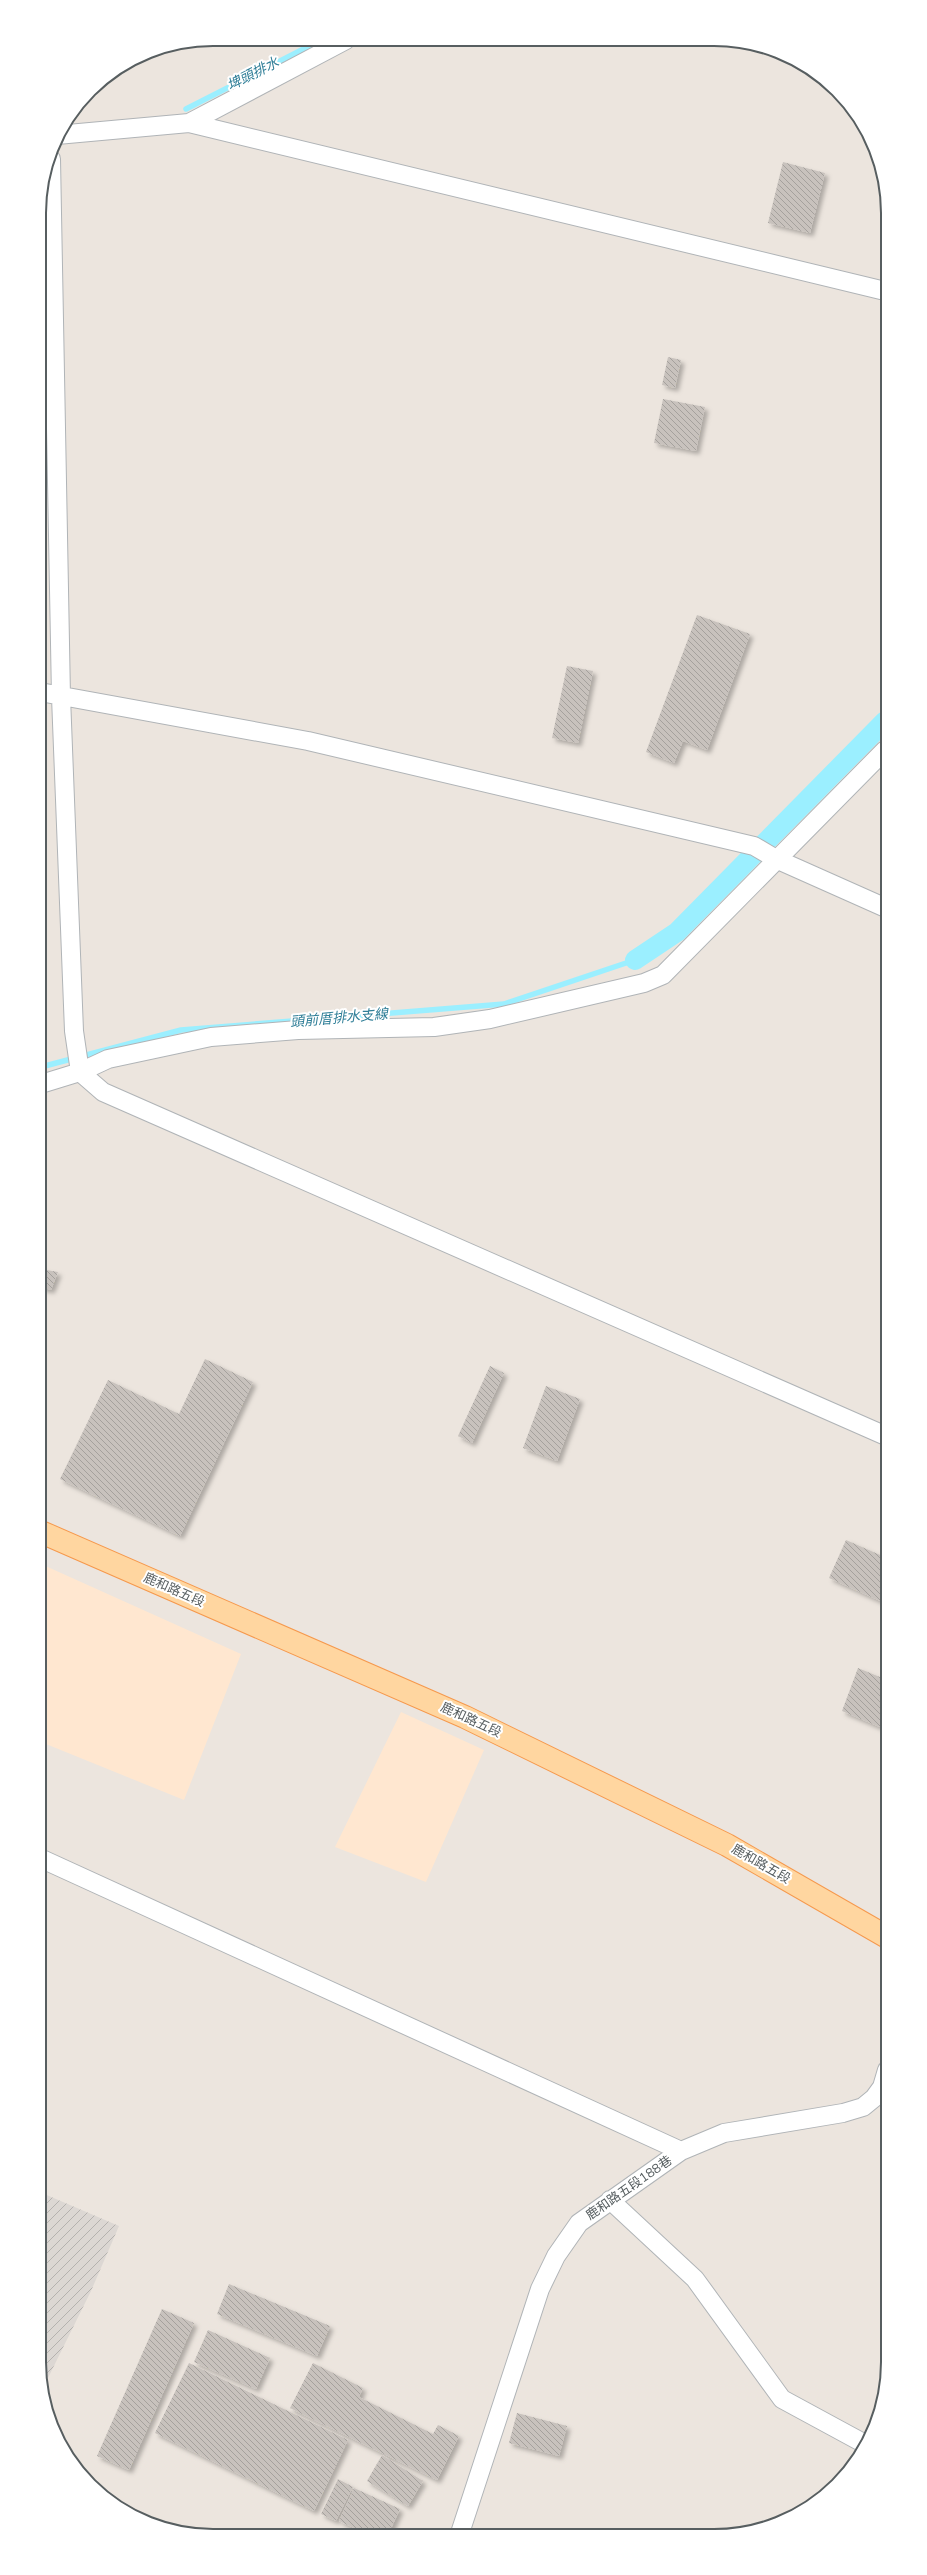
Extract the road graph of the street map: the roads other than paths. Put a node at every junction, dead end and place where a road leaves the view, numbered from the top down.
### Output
1 (335, 46) edge
2 (189, 122) junction
3 (66, 134) edge
4 (51, 172) edge
5 (881, 289) edge
6 (46, 693) edge
7 (61, 697) junction
8 (881, 754) edge
9 (776, 860) junction
10 (881, 906) edge
11 (80, 1072) junction
12 (46, 1082) edge
13 (881, 1434) edge
14 (46, 1534) edge
15 (46, 1861) edge
16 (881, 1934) edge
17 (881, 2088) edge
18 (680, 2151) junction
19 (610, 2200) junction
20 (861, 2442) edge
21 (461, 2529) edge

1 - 2 street
2 - 3 street
2 - 5 street
4 - 7 street
6 - 7 street
7 - 9 street
7 - 11 street
8 - 9 street
9 - 10 street
9 - 11 street
11 - 12 street
11 - 13 street
14 - 16 main road, 鹿和路五段
15 - 18 street
17 - 18 street, 鹿和路五段188巷
18 - 19 street, 鹿和路五段188巷
19 - 20 street
19 - 21 street, 鹿和路五段188巷

